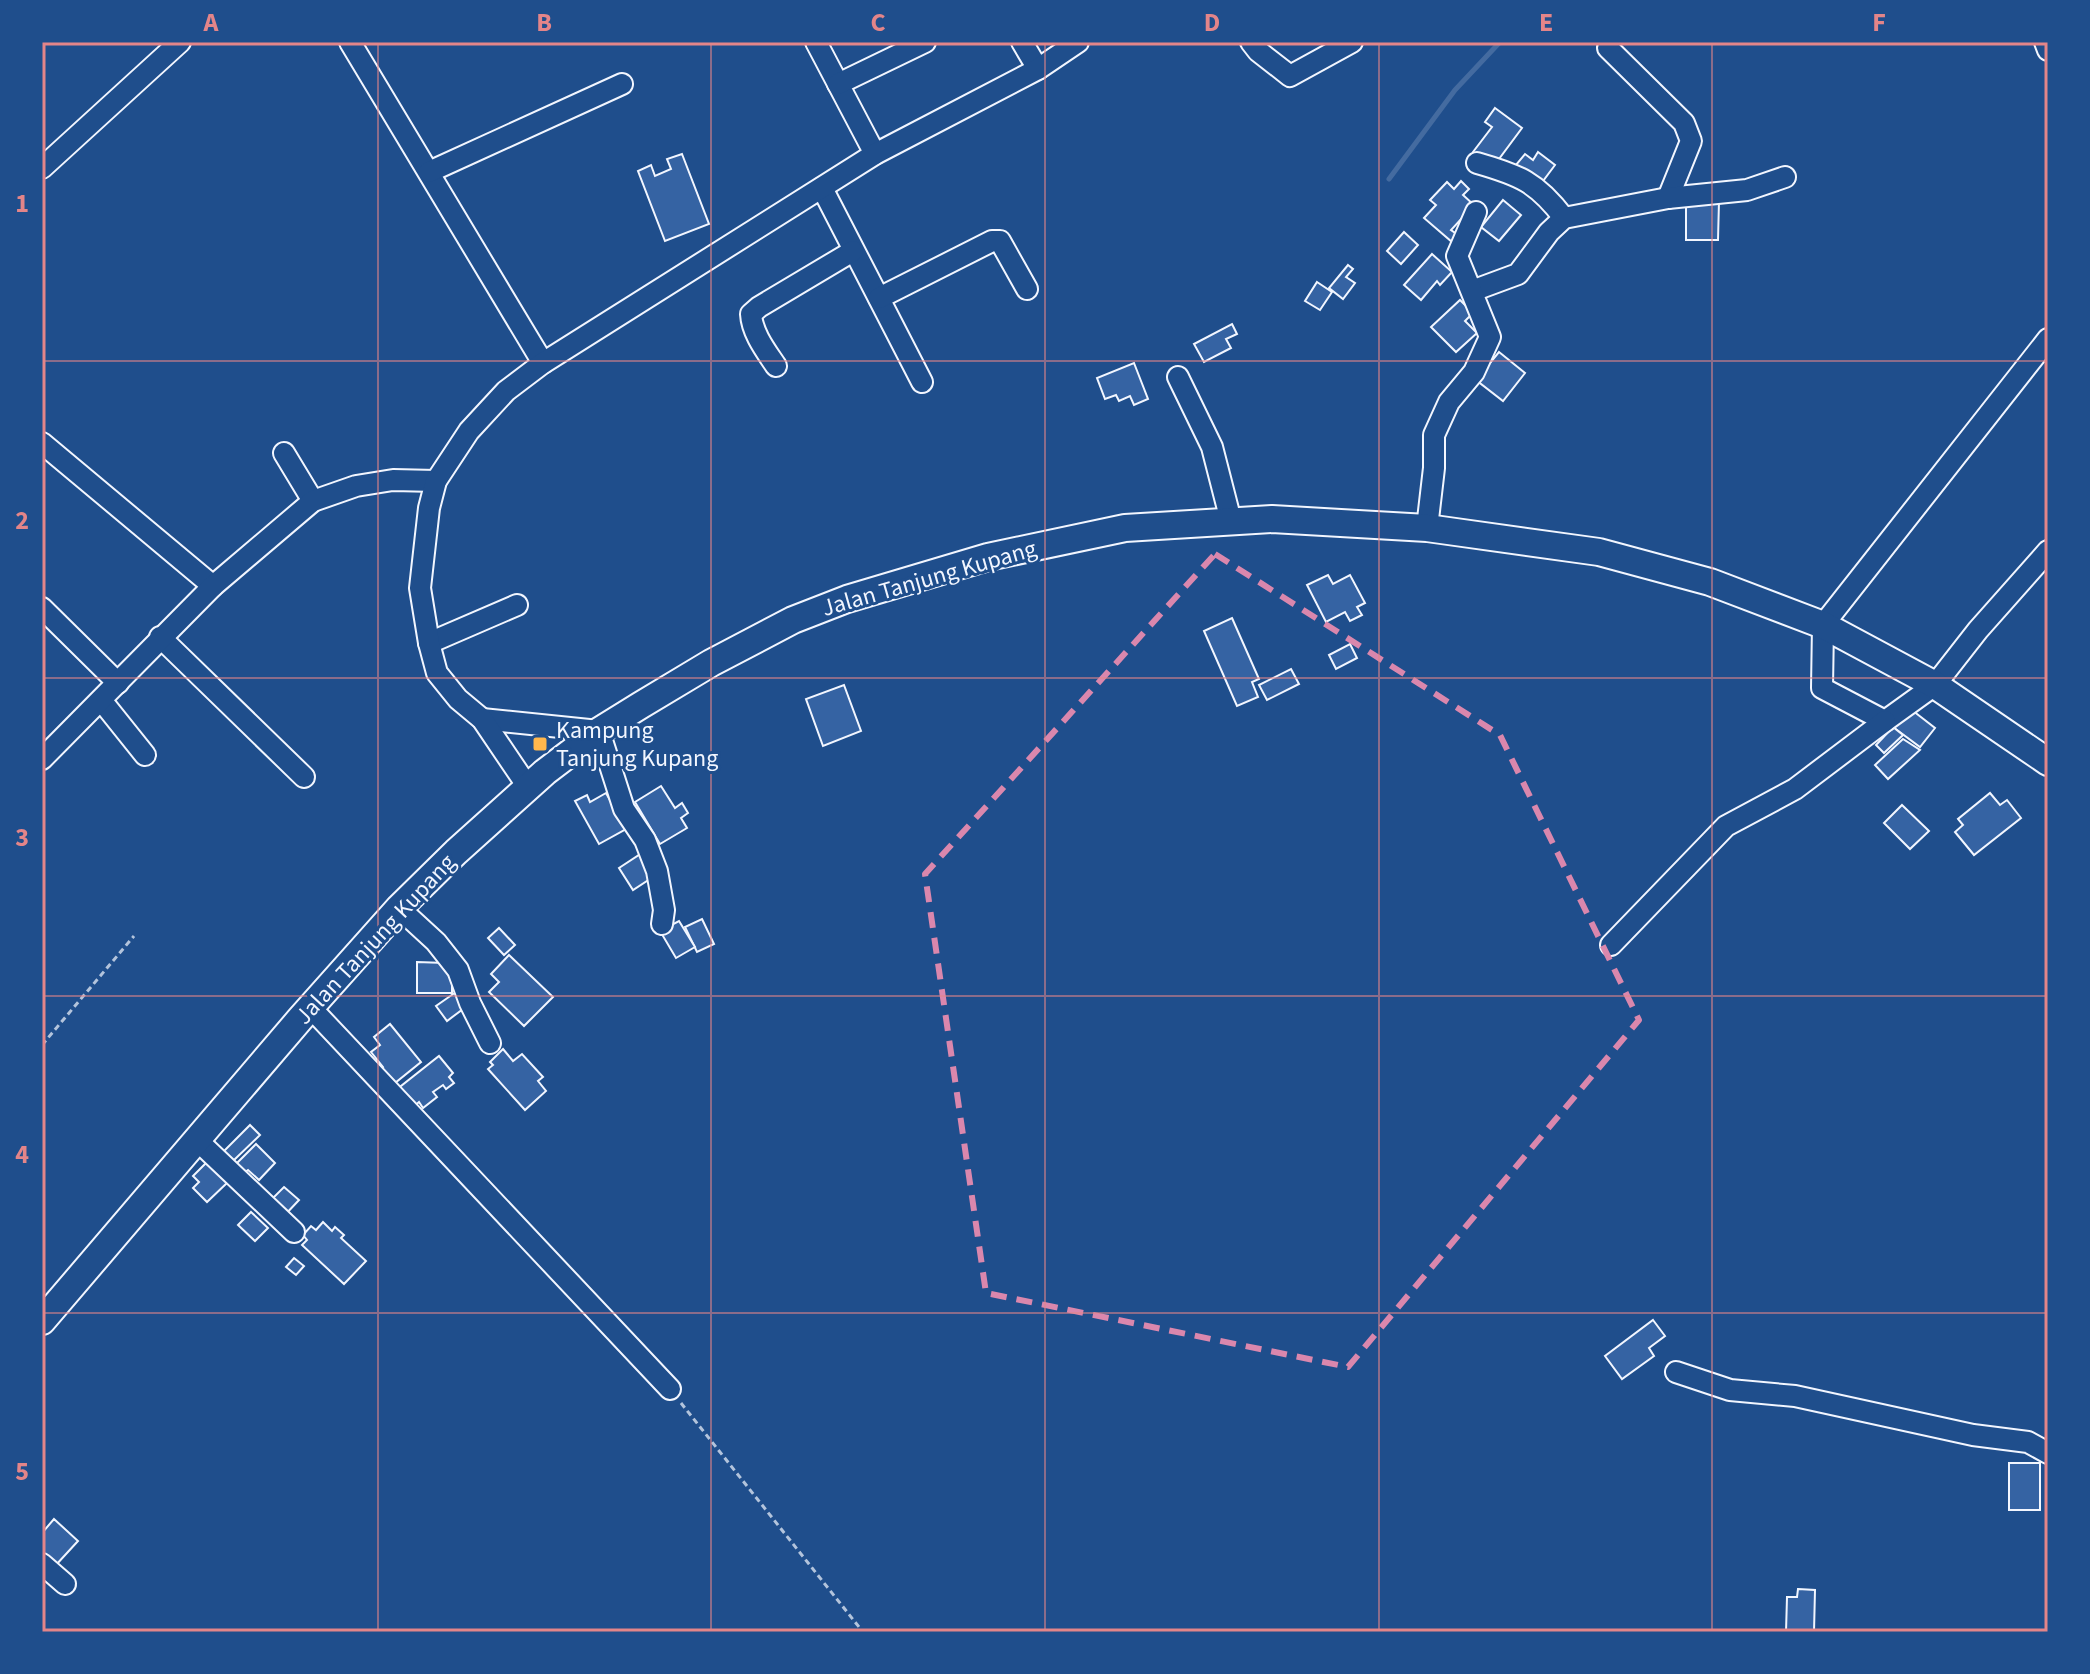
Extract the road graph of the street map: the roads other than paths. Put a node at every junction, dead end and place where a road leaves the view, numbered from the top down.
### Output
1 (180, 42) edge
2 (350, 42) edge
3 (816, 42) edge
4 (925, 42) edge
5 (1022, 42) edge
6 (1078, 42) edge
7 (1251, 42) edge
8 (1352, 42) edge
9 (2045, 42) edge
10 (1608, 48) dead end
11 (2048, 50) edge
12 (1038, 69) junction
13 (622, 84) dead end
14 (838, 84) junction
15 (875, 154) junction
16 (1477, 163) dead end
17 (42, 168) edge
18 (429, 172) junction
19 (1785, 177) dead end
20 (822, 188) junction
21 (1668, 198) junction
22 (1476, 212) dead end
23 (1564, 218) junction
24 (853, 251) junction
25 (1027, 289) dead end
26 (1472, 291) junction
27 (879, 298) junction
28 (2048, 339) edge
29 (543, 363) junction
30 (776, 366) dead end
31 (1178, 377) dead end
32 (922, 382) dead end
33 (42, 443) edge
34 (284, 453) dead end
35 (436, 481) junction
36 (313, 501) junction
37 (1231, 521) junction
38 (1427, 528) junction
39 (2048, 551) edge
40 (213, 586) junction
41 (517, 605) dead end
42 (42, 608) edge
43 (1823, 625) junction
44 (160, 637) junction
45 (429, 643) junction
46 (118, 683) junction
47 (1935, 685) junction
48 (101, 700) junction
49 (482, 719) junction
50 (1885, 721) junction
51 (599, 731) junction
52 (145, 755) dead end
53 (42, 759) edge
54 (2048, 762) edge
55 (304, 777) dead end
56 (528, 787) junction
57 (399, 908) junction
58 (662, 924) dead end
59 (1611, 945) dead end
60 (311, 1008) junction
61 (490, 1043) dead end
62 (197, 1140) junction
63 (294, 1232) dead end
64 (42, 1321) edge
65 (1676, 1372) dead end
66 (670, 1389) road end
67 (2048, 1453) edge
68 (42, 1564) edge
69 (65, 1584) dead end

1 - 17 street
2 - 18 street
3 - 14 street
4 - 14 street
5 - 12 street
6 - 12 street
7 - 8 street
9 - 11 street
10 - 21 street
12 - 15 street
13 - 18 street
14 - 15 street
15 - 20 street
16 - 23 street
18 - 29 street
19 - 21 street
20 - 24 street
20 - 29 street
21 - 23 street
22 - 26 street
23 - 26 street
24 - 27 street
24 - 30 street
25 - 27 street
26 - 38 street
27 - 32 street
28 - 43 street
29 - 35 street
31 - 37 street
33 - 40 street
34 - 36 street
35 - 36 street
35 - 45 street
36 - 40 street
37 - 38 main road, Jalan Tanjung Kupang
37 - 51 main road, Jalan Tanjung Kupang
38 - 43 main road, Jalan Tanjung Kupang
39 - 47 street
40 - 44 street
41 - 45 street
42 - 46 street
43 - 47 main road, Jalan Tanjung Kupang
43 - 50 street
44 - 46 street
44 - 55 street
45 - 49 street
46 - 48 street
47 - 50 street
47 - 54 main road, Jalan Tanjung Kupang
48 - 52 street
48 - 53 street
49 - 51 street
49 - 56 street
50 - 59 street
51 - 56 main road, Jalan Tanjung Kupang
51 - 58 street
56 - 57 main road, Jalan Tanjung Kupang
57 - 60 main road, Jalan Tanjung Kupang
57 - 61 street
60 - 62 main road, Jalan Tanjung Kupang
60 - 66 street
62 - 63 street
62 - 64 main road, Jalan Tanjung Kupang
65 - 67 street
68 - 69 street

